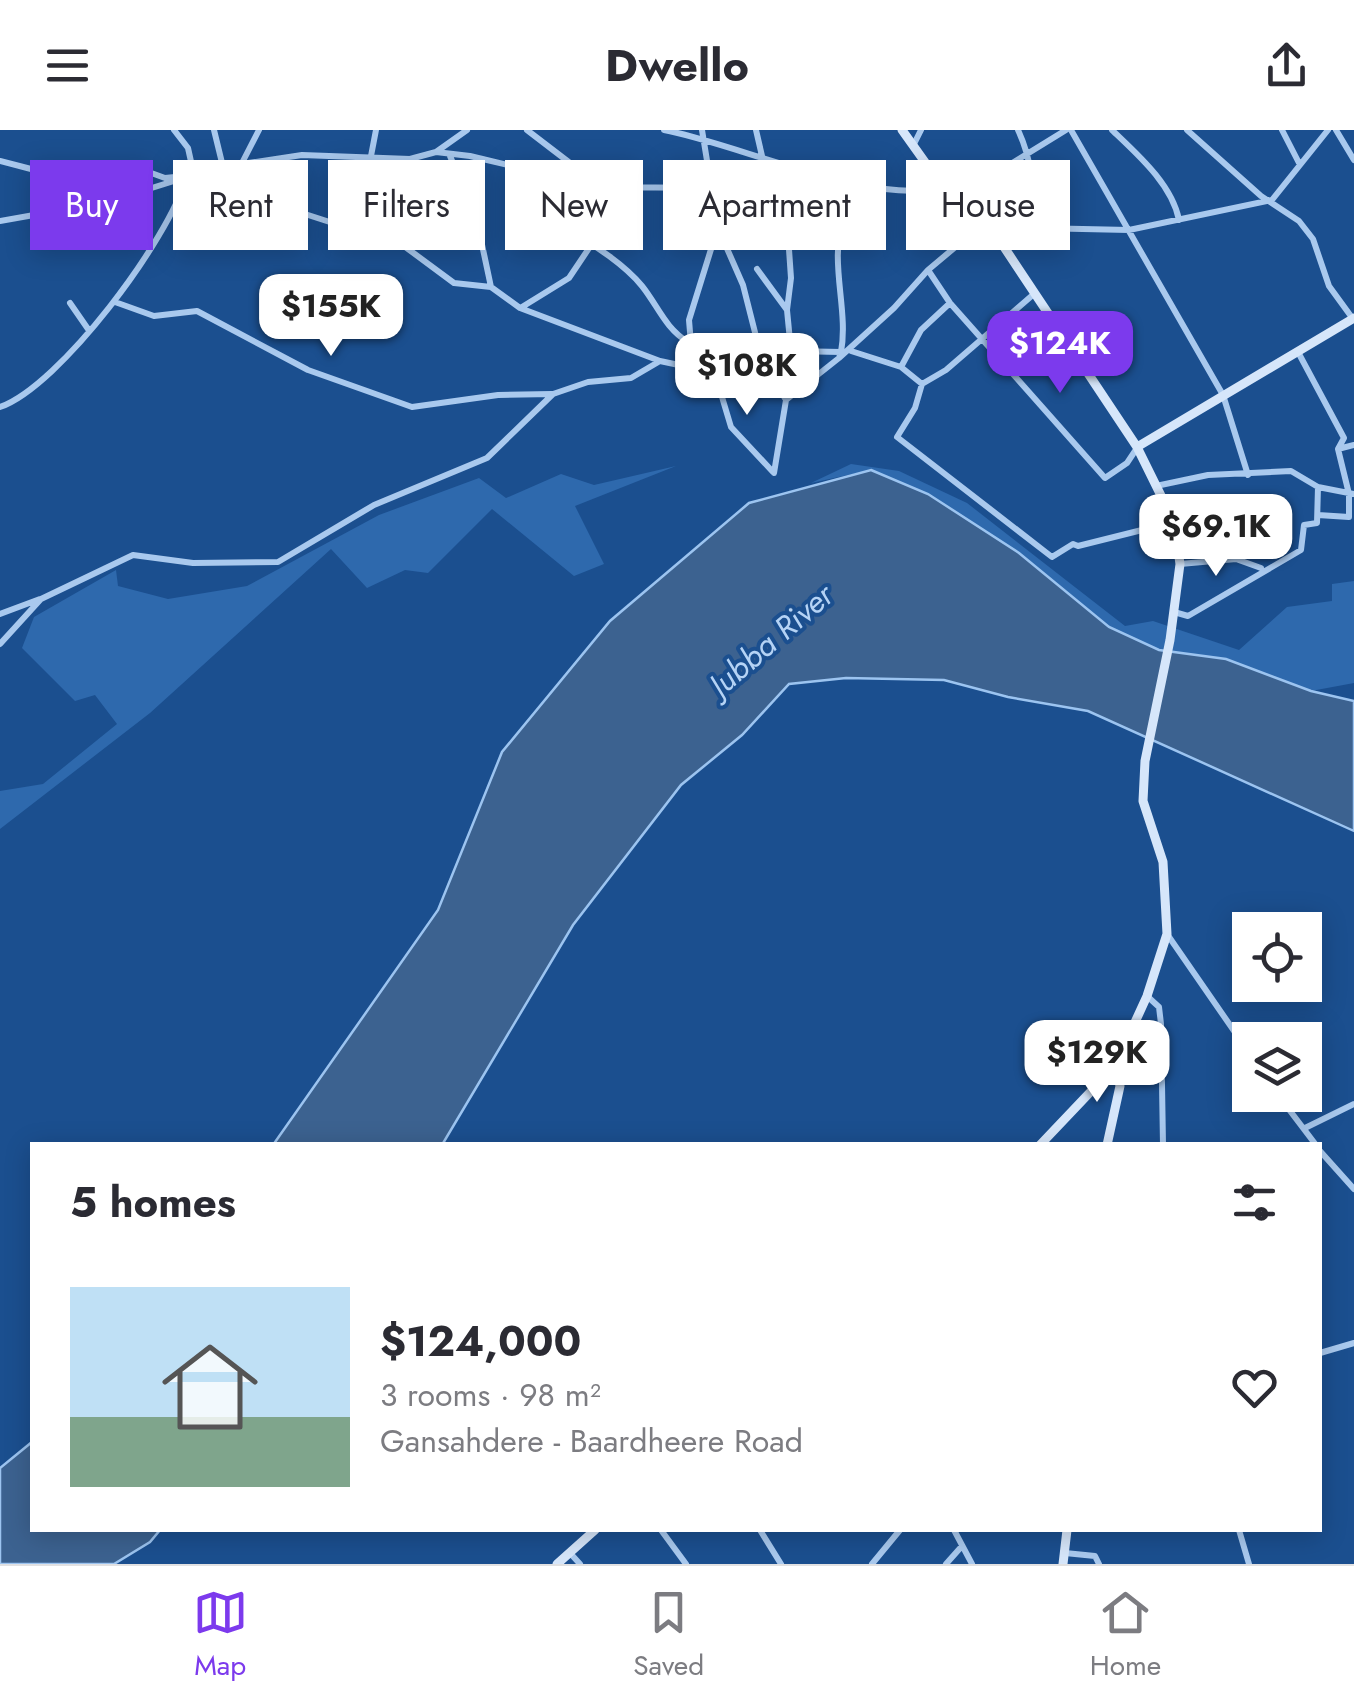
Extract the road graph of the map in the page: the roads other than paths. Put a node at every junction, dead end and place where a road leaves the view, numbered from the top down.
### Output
1 (174, 130) edge
2 (214, 130) edge
3 (259, 130) edge
4 (376, 130) edge
5 (466, 130) edge
6 (527, 130) edge
7 (664, 130) edge
8 (702, 130) edge
9 (756, 130) edge
10 (902, 130) edge
11 (921, 130) edge
12 (1018, 130) edge
13 (1112, 130) edge
14 (1187, 130) edge
15 (1282, 130) edge
16 (1332, 130) edge
17 (1072, 131) edge
18 (705, 141) junction
19 (914, 144) junction
20 (1028, 151) junction
21 (436, 152) junction
22 (371, 156) junction
23 (450, 156) junction
24 (762, 156) junction
25 (189, 160) edge
26 (221, 160) edge
27 (244, 160) edge
28 (266, 160) edge
29 (566, 160) edge
30 (707, 160) edge
31 (775, 160) edge
32 (925, 160) edge
33 (1014, 160) edge
34 (1029, 160) edge
35 (1354, 160) edge
36 (0, 161) edge
37 (1299, 163) junction
38 (505, 165) edge
39 (173, 177) edge
40 (173, 181) edge
41 (1272, 200) junction
42 (173, 211) edge
43 (308, 215) edge
44 (1179, 220) junction
45 (0, 221) edge
46 (1070, 229) edge
47 (1129, 230) junction
48 (589, 250) edge
49 (600, 250) edge
50 (711, 250) edge
51 (728, 250) edge
52 (789, 250) edge
53 (839, 250) edge
54 (952, 250) edge
55 (1006, 250) edge
56 (757, 269) dead end
57 (928, 270) junction
58 (491, 287) junction
59 (1035, 293) junction
60 (114, 302) junction
61 (950, 303) junction
62 (70, 304) dead end
63 (520, 308) junction
64 (787, 310) junction
65 (1354, 319) edge
66 (88, 330) junction
67 (983, 336) junction
68 (688, 342) junction
69 (791, 351) junction
70 (851, 351) junction
71 (1298, 352) junction
72 (840, 355) junction
73 (762, 360) junction
74 (660, 361) junction
75 (713, 367) junction
76 (902, 367) junction
77 (693, 368) junction
78 (922, 384) junction
79 (554, 394) junction
80 (1223, 395) junction
81 (786, 400) junction
82 (0, 407) edge
83 (1354, 445) edge
84 (1137, 447) junction
85 (1338, 449) junction
86 (1248, 475) junction
87 (1154, 486) junction
88 (1318, 487) junction
89 (1352, 494) edge
90 (1318, 515) junction
91 (1174, 522) junction
92 (1180, 564) junction
93 (1262, 569) junction
94 (42, 599) junction
95 (1174, 612) junction
96 (0, 614) edge
97 (0, 644) edge
98 (1167, 934) junction
99 (1147, 996) junction
100 (1232, 1028) edge
101 (1115, 1066) junction
102 (1354, 1104) edge
103 (1292, 1112) edge
104 (1305, 1128) junction
105 (1043, 1142) edge
106 (1107, 1142) edge
107 (1163, 1142) edge
108 (1314, 1142) edge
109 (1322, 1152) edge
110 (1354, 1188) edge
111 (1354, 1343) edge
112 (1322, 1352) edge
113 (593, 1532) edge
114 (662, 1532) edge
115 (761, 1532) edge
116 (898, 1532) edge
117 (955, 1532) edge
118 (1067, 1532) edge
119 (1240, 1532) edge
120 (962, 1546) junction
121 (570, 1552) junction
122 (1064, 1558) edge
123 (557, 1564) edge
124 (580, 1564) edge
125 (686, 1564) edge
126 (781, 1564) edge
127 (872, 1564) edge
128 (946, 1564) edge
129 (972, 1564) edge
130 (1099, 1564) edge
131 (1249, 1564) edge

1 - 25 street
2 - 26 street
3 - 27 street
4 - 22 street
5 - 21 street
6 - 29 street
7 - 18 street
8 - 18 street
9 - 24 street
10 - 19 main road
11 - 19 street
12 - 20 street
13 - 44 street
14 - 41 street
15 - 37 street
16 - 35 street
16 - 37 street
17 - 20 street
17 - 47 street
18 - 24 street
18 - 30 street
19 - 32 main road
20 - 33 street
20 - 34 street
21 - 22 street
21 - 23 street
22 - 28 street
23 - 38 street
23 - 58 street
24 - 31 street
36 - 39 street
37 - 41 street
40 - 45 street
41 - 44 street
41 - 65 street
42 - 60 street
43 - 58 street
44 - 47 street
46 - 47 street
47 - 80 street
48 - 63 street
49 - 68 street
50 - 68 street
51 - 73 street
52 - 64 street
53 - 72 street
54 - 57 street
55 - 59 main road
56 - 64 street
57 - 61 street
57 - 70 street
58 - 63 street
59 - 67 street
59 - 84 main road
60 - 66 street
60 - 79 street
61 - 67 street
61 - 76 street
62 - 66 street
63 - 74 street
64 - 69 street
65 - 71 main road
66 - 82 street
67 - 78 street
67 - 84 street
68 - 77 street
69 - 72 street
69 - 73 street
70 - 72 street
70 - 76 street
71 - 80 main road
71 - 85 street
72 - 81 street
73 - 75 street
73 - 81 street
74 - 77 street
74 - 79 street
75 - 77 street
75 - 81 street
76 - 78 street
78 - 91 street
79 - 94 street
80 - 84 main road
80 - 86 street
83 - 85 street
84 - 87 main road
85 - 89 street
86 - 87 street
86 - 88 street
87 - 91 main road
88 - 89 street
88 - 90 street
89 - 90 street
90 - 93 street
91 - 92 main road
92 - 93 street
92 - 95 main road
93 - 95 street
94 - 96 street
94 - 97 street
95 - 98 main road
98 - 99 main road
98 - 100 street
99 - 101 main road
99 - 107 street
101 - 105 main road
101 - 106 main road
102 - 104 street
103 - 104 street
104 - 108 street
109 - 110 street
111 - 112 street
113 - 121 main road
114 - 125 street
115 - 126 street
116 - 127 street
117 - 120 street
118 - 122 main road
119 - 131 street
120 - 128 street
120 - 129 street
121 - 123 main road
121 - 124 street
122 - 130 street

